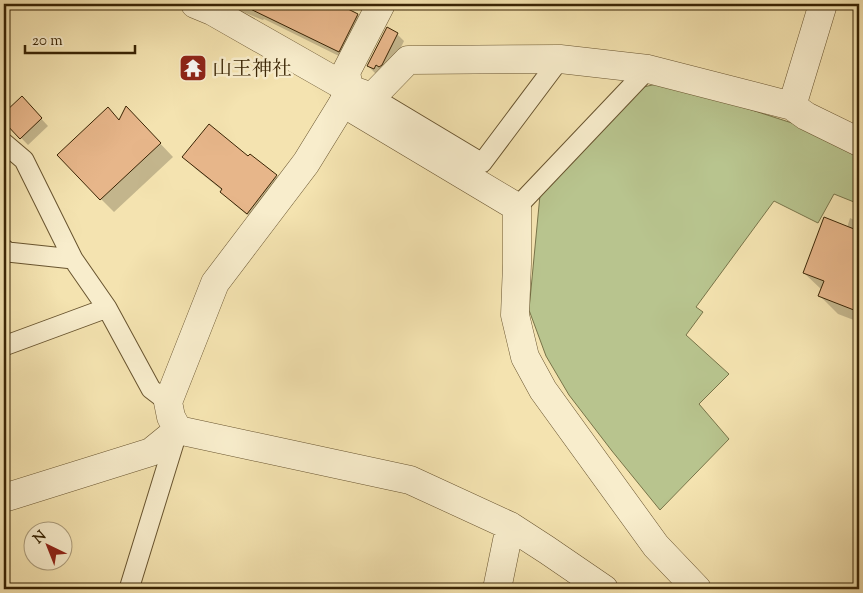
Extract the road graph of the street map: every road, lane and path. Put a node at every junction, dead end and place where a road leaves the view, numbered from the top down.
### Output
1 (195, 4) edge
2 (381, 4) edge
3 (823, 4) edge
4 (560, 59) junction
5 (648, 69) junction
6 (355, 96) junction
7 (792, 106) junction
8 (859, 142) edge
9 (4, 143) edge
10 (517, 207) junction
11 (4, 249) edge
12 (73, 259) junction
13 (106, 308) junction
14 (4, 346) edge
15 (168, 402) junction
16 (178, 430) junction
17 (4, 498) edge
18 (510, 526) junction
19 (129, 589) edge
20 (496, 589) edge
21 (604, 589) edge
22 (697, 589) edge

1 - 6 street
2 - 6 street
3 - 7 street
4 - 5 street
4 - 6 street
4 - 6 lane
5 - 7 street
5 - 10 lane
6 - 10 street
6 - 15 street
7 - 8 street
9 - 12 lane
10 - 22 street
11 - 12 lane
12 - 13 lane
13 - 14 lane
13 - 15 lane
15 - 16 street
16 - 17 street
16 - 18 street
16 - 19 lane
18 - 20 street
18 - 21 street

